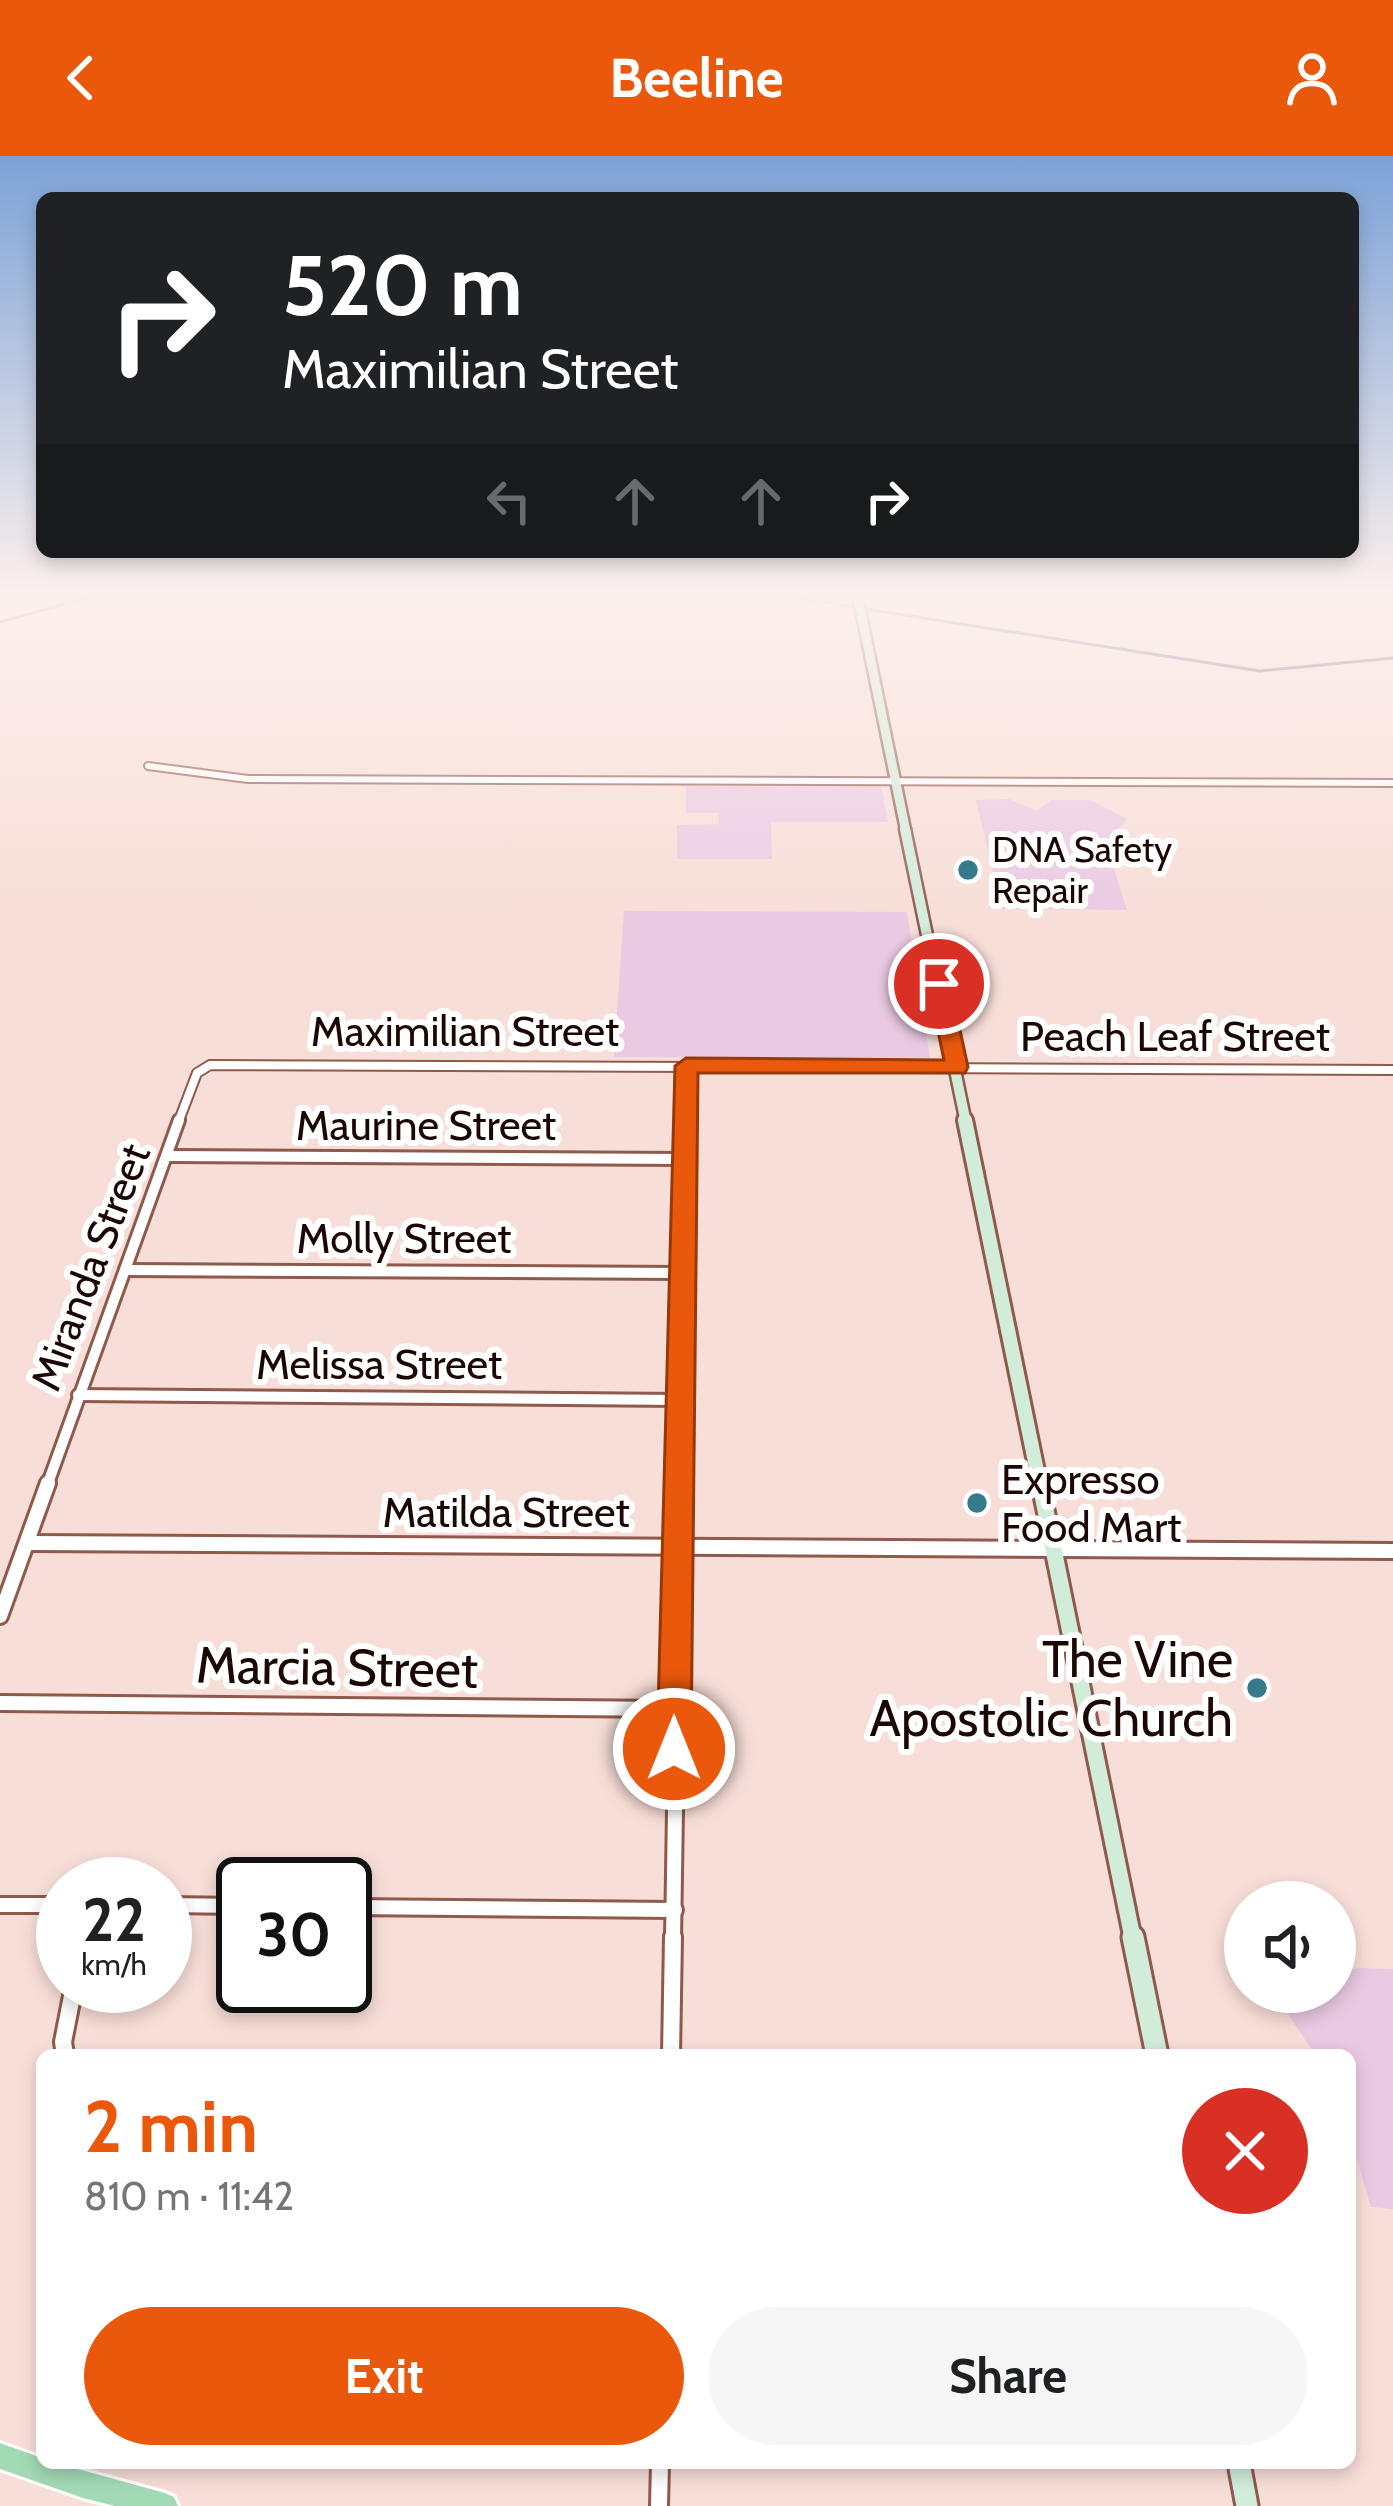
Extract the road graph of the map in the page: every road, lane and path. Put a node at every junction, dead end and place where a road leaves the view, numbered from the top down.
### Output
1 (880, 708) edge
2 (148, 766) dead end
3 (895, 781) junction
4 (1393, 783) edge
5 (686, 1066) junction
6 (957, 1067) junction
7 (1393, 1070) edge
8 (195, 1078) joint
9 (168, 1156) junction
10 (685, 1159) junction
11 (125, 1270) junction
12 (682, 1273) junction
13 (77, 1395) junction
14 (680, 1400) junction
15 (28, 1543) junction
16 (677, 1546) junction
17 (1056, 1547) junction
18 (1393, 1551) edge
19 (0, 1616) edge
20 (0, 1702) edge
21 (674, 1709) junction
22 (0, 1905) edge
23 (36, 1905) edge
24 (372, 1906) edge
25 (674, 1910) junction
26 (69, 2013) edge
27 (64, 2049) edge
28 (671, 2049) edge
29 (1156, 2049) edge
30 (0, 2456) edge
31 (36, 2469) edge
32 (37, 2469) edge
33 (660, 2469) edge
34 (1240, 2469) edge
35 (165, 2506) edge
36 (659, 2506) edge
37 (1247, 2506) edge

1 - 3 main road
2 - 3 street
3 - 4 street
3 - 6 main road
5 - 6 street, Maximilian Street
5 - 8 street, Maximilian Street
5 - 10 street
6 - 7 street, Peach Leaf Street
6 - 17 main road
8 - 9 street, Miranda Street
9 - 10 street, Maurine Street
9 - 11 street, Miranda Street
10 - 12 street
11 - 12 street, Molly Street
11 - 13 street, Miranda Street
12 - 14 street
13 - 14 street, Melissa Street
13 - 15 street, Miranda Street
14 - 16 street
15 - 16 street, Matilda Street
15 - 19 street, Miranda Street
16 - 17 street, Matilda Street
16 - 21 street
17 - 18 street, Matilda Street
17 - 29 main road
20 - 21 street, Marcia Street
21 - 25 street
22 - 23 street
24 - 25 street
25 - 28 street
26 - 27 street
30 - 31 main road
32 - 35 main road
33 - 36 street
34 - 37 main road

